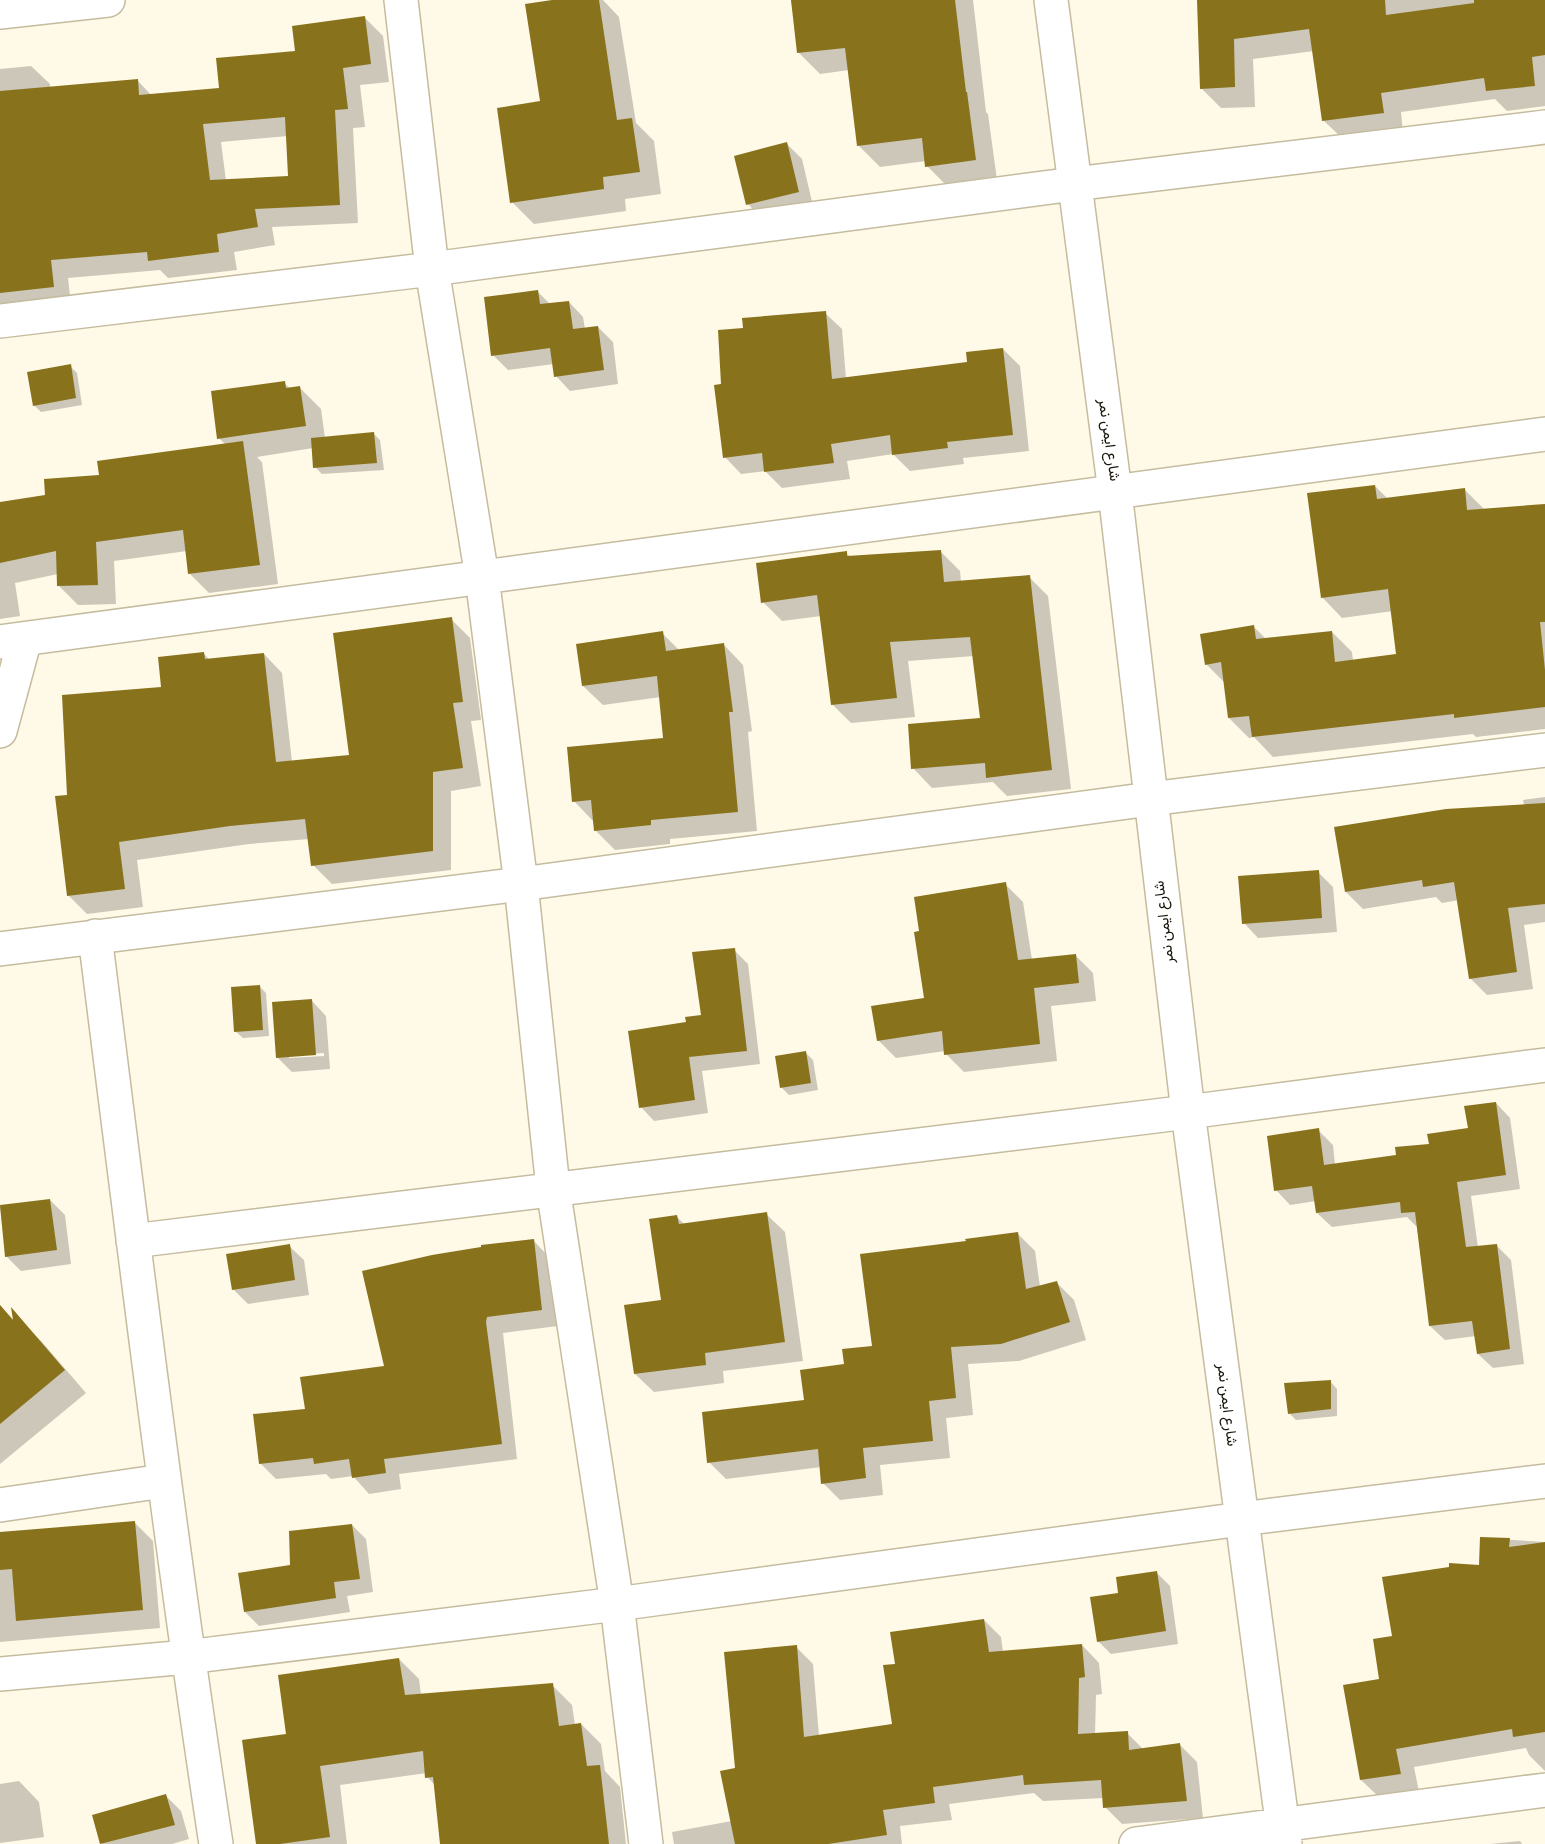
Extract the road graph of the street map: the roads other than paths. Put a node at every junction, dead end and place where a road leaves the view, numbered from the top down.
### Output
1 (108, 0) edge
2 (401, 0) edge
3 (1051, 0) edge
4 (0, 12) edge
5 (1545, 127) edge
6 (1074, 184) junction
7 (432, 269) junction
8 (0, 321) edge
9 (1545, 434) edge
10 (1115, 492) junction
11 (482, 577) junction
12 (12, 640) edge
13 (0, 730) edge
14 (1545, 750) edge
15 (1150, 799) junction
16 (521, 884) junction
17 (95, 936) junction
18 (0, 949) edge
19 (1544, 1073) edge
20 (1188, 1112) junction
21 (553, 1188) junction
22 (133, 1240) junction
23 (164, 1481) junction
24 (1545, 1481) edge
25 (0, 1505) edge
26 (1241, 1519) junction
27 (617, 1604) junction
28 (188, 1658) junction
29 (0, 1674) edge
30 (1545, 1790) edge
31 (1284, 1834) edge
32 (216, 1844) edge
33 (646, 1844) edge
34 (1136, 1844) edge

1 - 4 street
2 - 7 street
3 - 6 street, شارع ايمن نمر
5 - 6 street
6 - 7 street
6 - 10 street, شارع ايمن نمر
7 - 8 street
7 - 11 street
9 - 10 street
10 - 11 street
10 - 15 street, شارع ايمن نمر
11 - 12 street
11 - 16 street
12 - 13 street
14 - 15 street
15 - 16 street
15 - 20 street, شارع ايمن نمر
16 - 17 street
16 - 21 street
17 - 18 street
17 - 22 street
19 - 20 street
20 - 21 street
20 - 26 street, شارع ايمن نمر
21 - 22 street
21 - 27 street
22 - 23 street
23 - 25 street
23 - 28 street
24 - 26 street
26 - 27 street
26 - 31 street, شارع ايمن نمر
27 - 28 street
27 - 33 street
28 - 29 street
28 - 32 street
30 - 31 street
31 - 34 street

